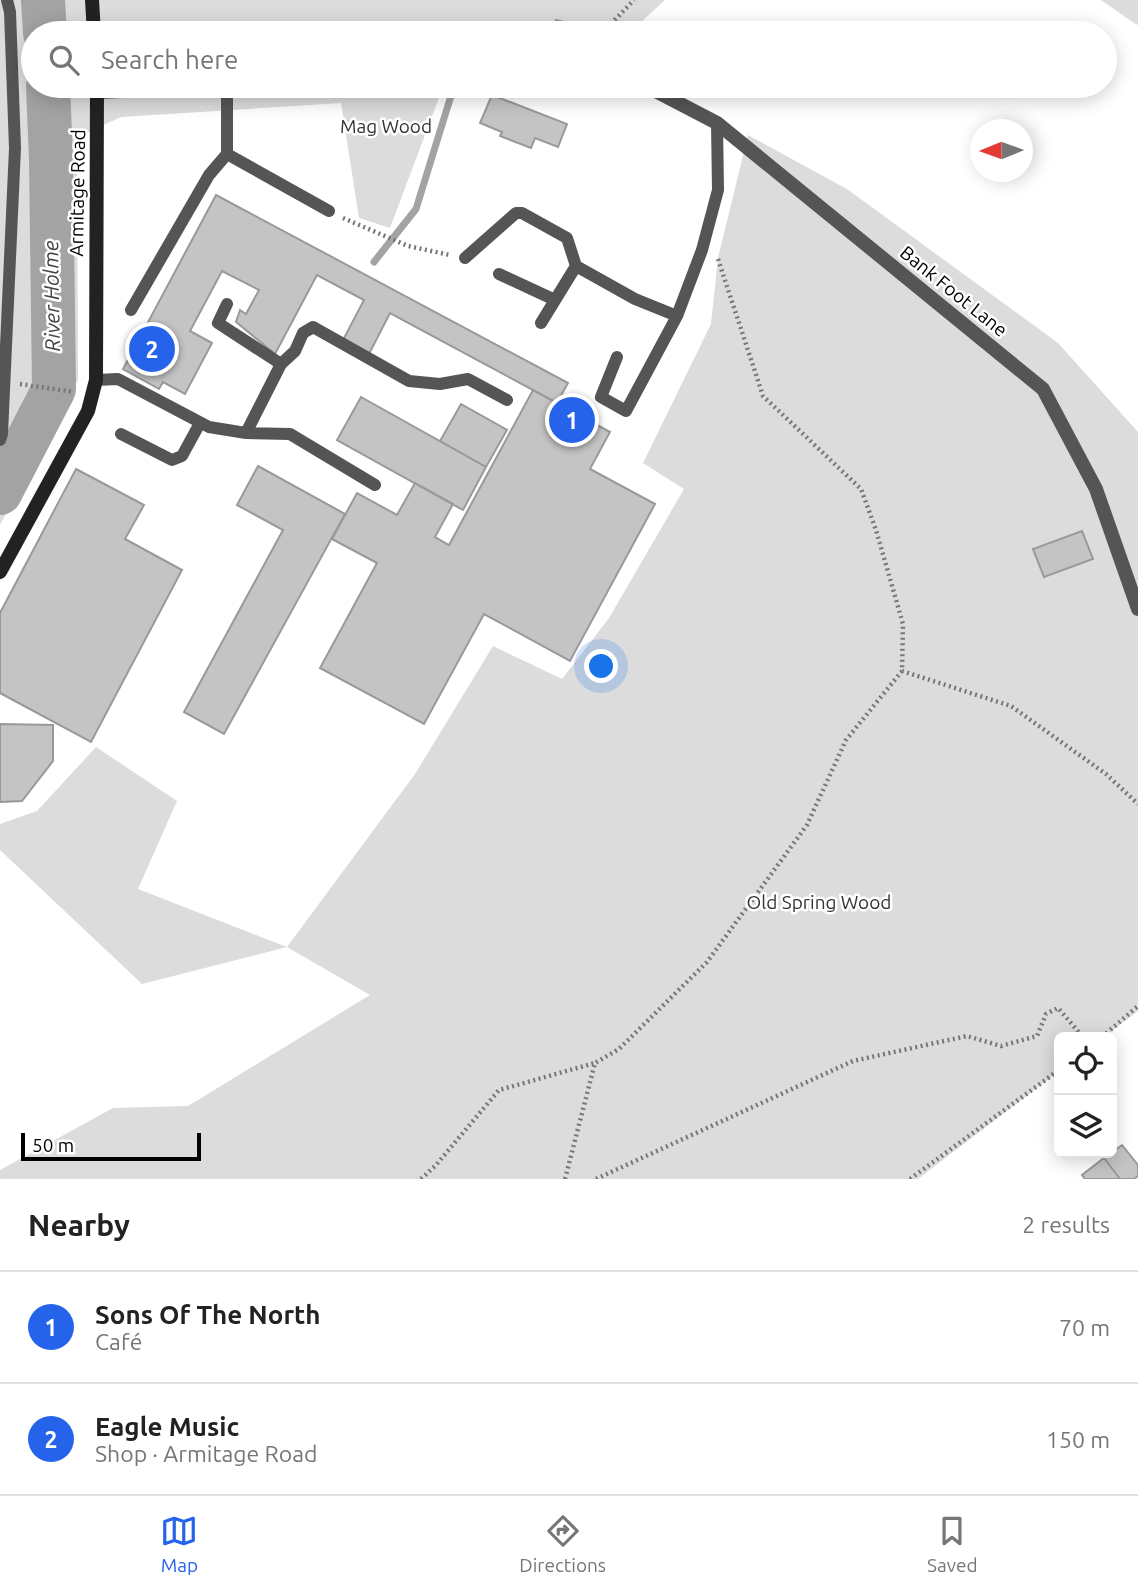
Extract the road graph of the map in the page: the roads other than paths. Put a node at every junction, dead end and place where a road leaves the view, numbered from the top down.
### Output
1 (7, 0) edge
2 (92, 0) edge
3 (93, 21) edge
4 (97, 98) edge
5 (227, 98) edge
6 (669, 98) edge
7 (717, 123) junction
8 (227, 154) junction
9 (329, 211) road end
10 (465, 258) road end
11 (576, 266) junction
12 (499, 274) dead end
13 (555, 300) junction
14 (227, 304) dead end
15 (131, 310) dead end
16 (677, 316) junction
17 (541, 323) dead end
18 (617, 357) dead end
19 (281, 364) junction
20 (94, 387) junction
21 (507, 400) dead end
22 (200, 422) junction
23 (246, 433) junction
24 (121, 434) dead end
25 (0, 440) edge
26 (375, 485) dead end
27 (0, 572) edge
28 (1138, 609) edge

1 - 25 lane
2 - 3 main road
4 - 20 main road, Armitage Road
5 - 8 lane
6 - 7 street, Bank Foot Lane
7 - 16 lane
7 - 28 street, Bank Foot Lane
8 - 9 lane
8 - 15 lane
10 - 11 lane
11 - 13 lane
11 - 16 lane
12 - 13 lane
13 - 17 lane
14 - 19 lane
16 - 18 lane
19 - 21 lane
19 - 23 lane
20 - 22 lane
20 - 27 main road, Armitage Road
22 - 23 lane
22 - 24 lane
23 - 26 lane

